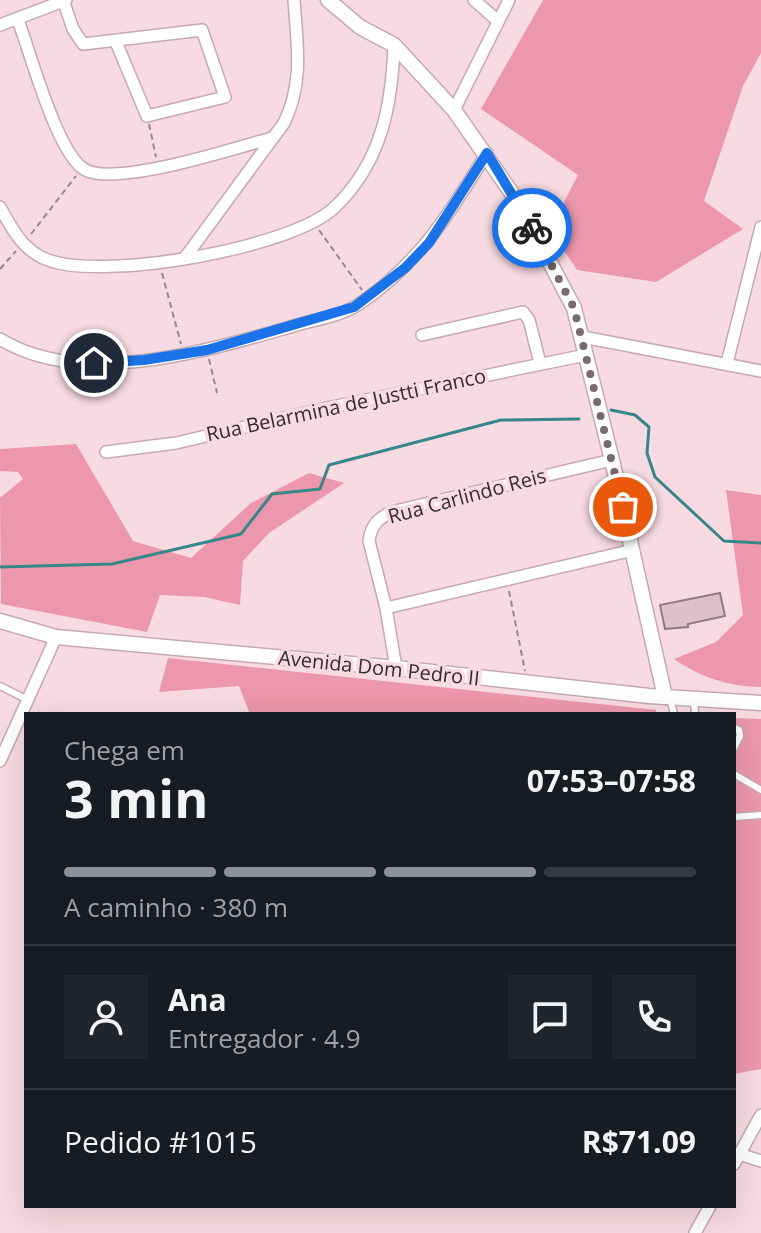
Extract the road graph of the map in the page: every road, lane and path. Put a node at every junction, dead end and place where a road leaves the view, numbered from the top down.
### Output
1 (294, 0) edge
2 (328, 0) edge
3 (474, 0) edge
4 (509, 0) edge
5 (65, 2) edge
6 (18, 20) junction
7 (498, 21) junction
8 (0, 25) edge
9 (116, 42) junction
10 (394, 45) junction
11 (454, 110) junction
12 (147, 116) junction
13 (272, 138) junction
14 (487, 153) junction
15 (158, 168) junction
16 (82, 169) junction
17 (0, 207) edge
18 (314, 223) junction
19 (761, 227) edge
20 (23, 245) junction
21 (184, 259) junction
22 (159, 264) junction
23 (0, 269) edge
24 (367, 298) junction
25 (422, 335) dead end
26 (583, 337) junction
27 (0, 339) edge
28 (207, 350) junction
29 (184, 354) junction
30 (586, 355) junction
31 (540, 363) junction
32 (727, 363) junction
33 (761, 371) edge
34 (217, 393) dead end
35 (106, 452) dead end
36 (612, 460) junction
37 (633, 550) junction
38 (506, 579) junction
39 (386, 608) junction
40 (0, 621) edge
41 (56, 637) junction
42 (396, 668) junction
43 (661, 681) junction
44 (528, 684) junction
45 (0, 686) edge
46 (649, 696) junction
47 (668, 698) junction
48 (28, 700) junction
49 (761, 703) edge
50 (695, 707) edge
51 (673, 712) edge
52 (0, 761) edge
53 (736, 775) edge
54 (761, 790) edge
55 (761, 815) edge
56 (736, 817) edge
57 (761, 1115) edge
58 (736, 1160) edge
59 (761, 1161) edge
60 (709, 1208) edge
61 (698, 1232) edge

1 - 13 street
2 - 10 street
3 - 7 street
4 - 7 street
5 - 6 street
5 - 9 street
6 - 8 street
6 - 16 street
7 - 11 street
9 - 12 street
9 - 12 street
10 - 11 street
10 - 18 street
11 - 14 street
12 - 15 path
13 - 15 street
13 - 21 street
14 - 24 street
14 - 26 street
15 - 16 street
16 - 20 path
17 - 20 street
18 - 21 street
18 - 24 path
19 - 32 street
20 - 22 street
20 - 23 path
21 - 22 street
22 - 29 path
24 - 28 street
25 - 31 street
26 - 30 street
26 - 32 street
27 - 29 street
28 - 29 street
28 - 34 path
30 - 31 street, Rua Belarmina de Justti Franco
30 - 36 street
31 - 35 street, Rua Belarmina de Justti Franco
32 - 33 street
36 - 37 street
36 - 39 street, Rua Carlindo Reis
37 - 38 street
37 - 43 street
38 - 39 street
38 - 44 path
39 - 42 street, Rua Carlindo Reis
40 - 41 street, Avenida Dom Pedro II
41 - 42 street, Avenida Dom Pedro II
41 - 48 street
42 - 44 street, Avenida Dom Pedro II
43 - 46 street
43 - 47 street
44 - 46 street, Avenida Dom Pedro II
45 - 48 lane
46 - 47 street, Avenida Dom Pedro II
47 - 50 street, Avenida Dom Pedro II
47 - 51 lane
48 - 52 street
49 - 50 street, Avenida Dom Pedro II
53 - 54 lane
55 - 56 lane
57 - 58 street
58 - 59 street
60 - 61 street

